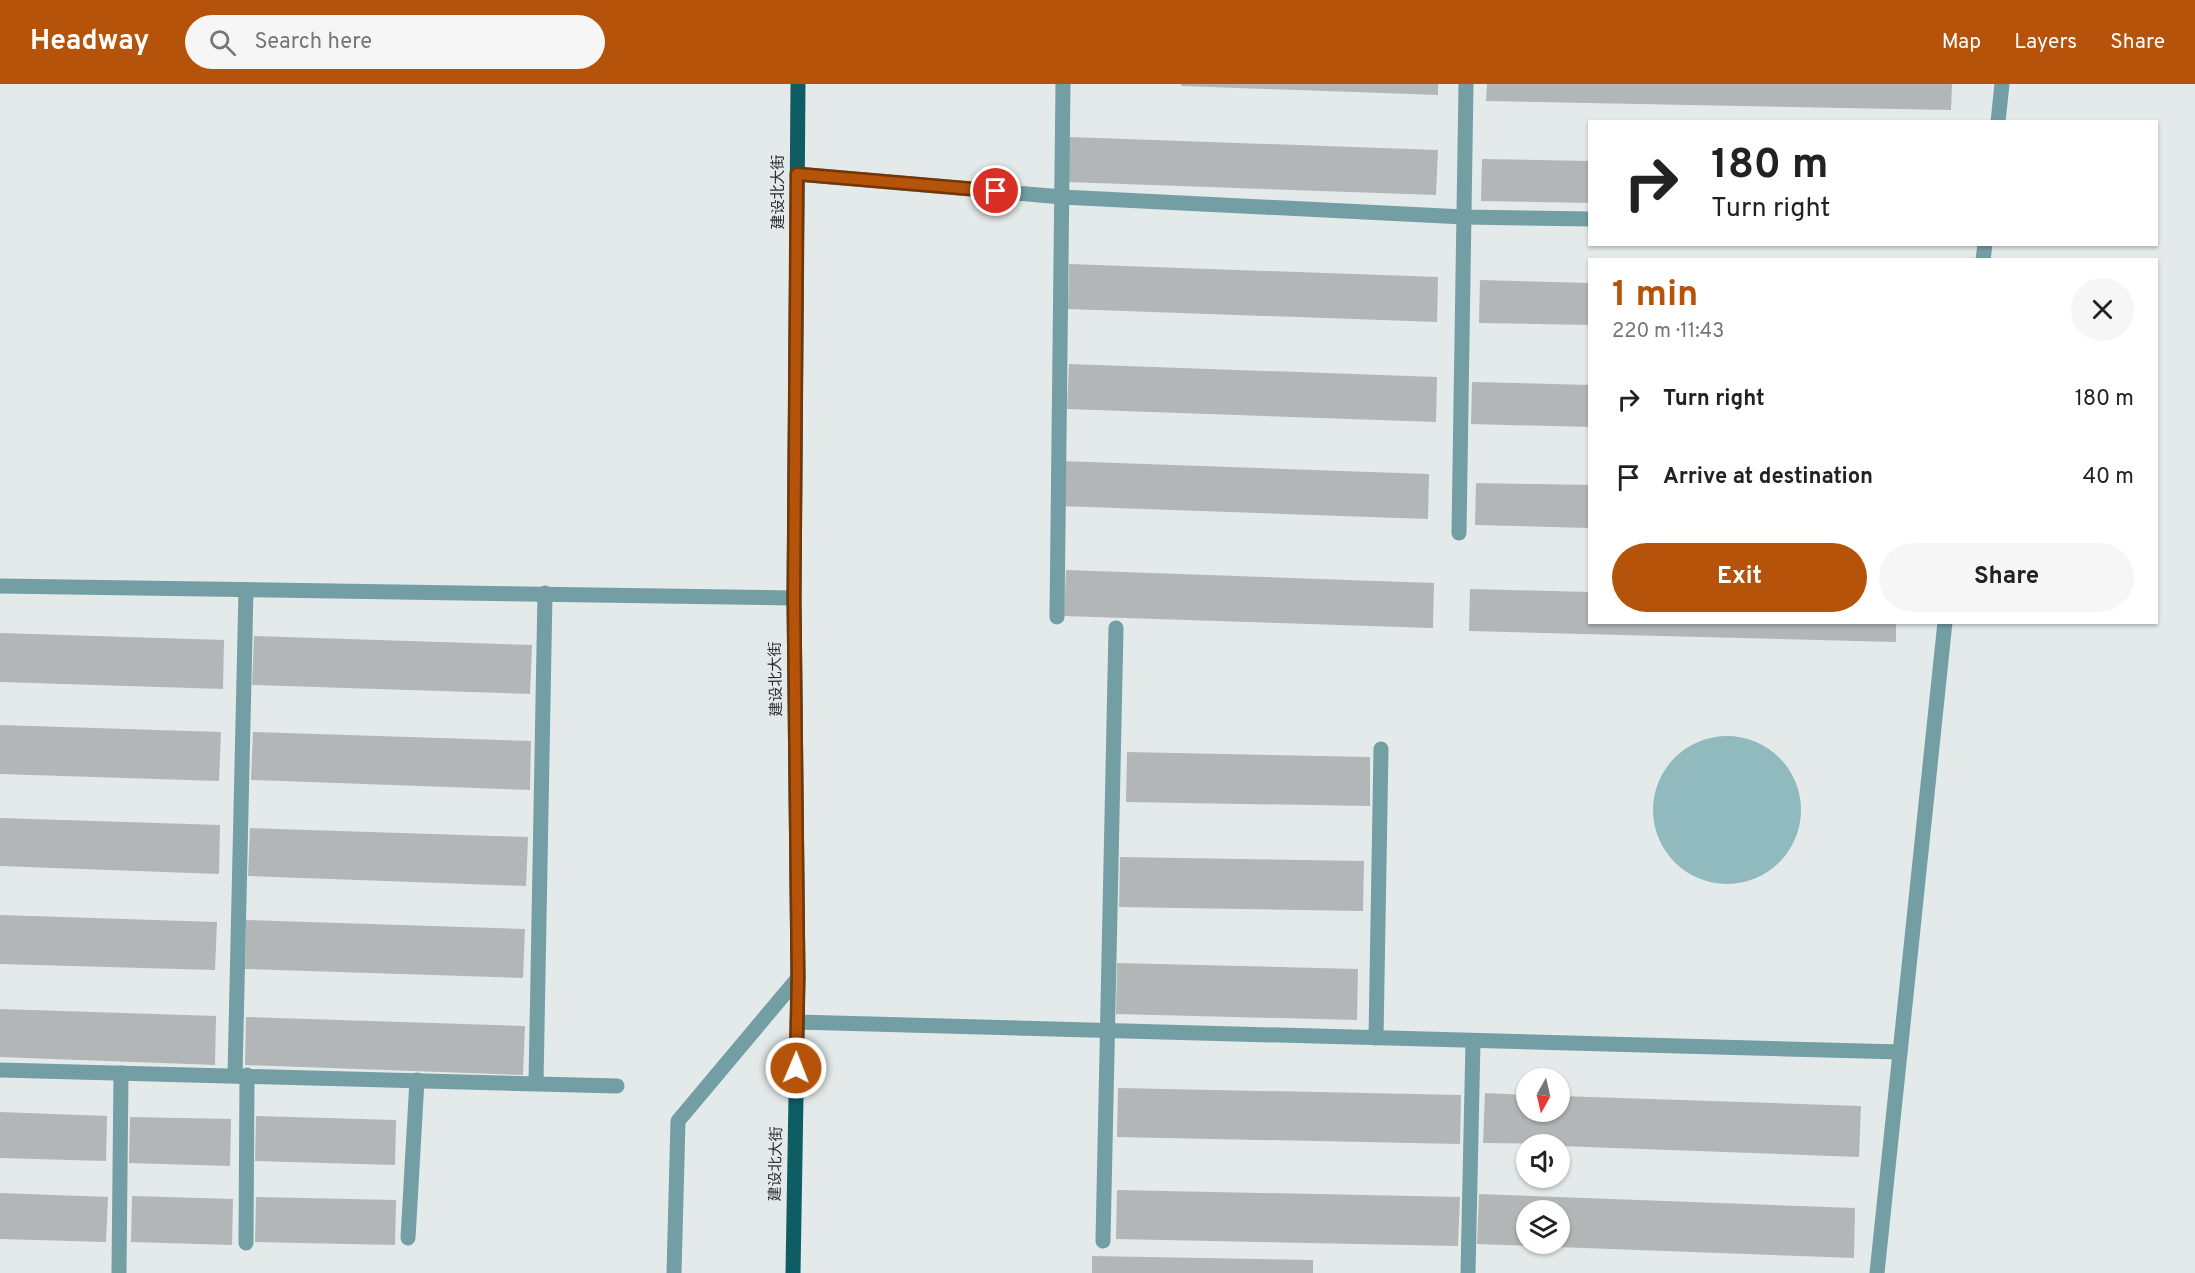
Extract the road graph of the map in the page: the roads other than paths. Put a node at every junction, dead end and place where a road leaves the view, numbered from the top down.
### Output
1 (798, 84) edge
2 (1063, 84) edge
3 (1466, 84) edge
4 (2002, 84) edge
5 (1998, 120) edge
6 (797, 174) junction
7 (1062, 197) junction
8 (1464, 217) junction
9 (1588, 219) edge
10 (1460, 533) dead end
11 (0, 586) edge
12 (246, 590) junction
13 (545, 593) junction
14 (794, 598) junction
15 (1057, 617) dead end
16 (1945, 624) edge
17 (1116, 628) dead end
18 (1381, 749) dead end
19 (798, 978) junction
20 (797, 1022) junction
21 (1107, 1031) junction
22 (1376, 1038) junction
23 (1473, 1041) junction
24 (1900, 1052) junction
25 (0, 1070) edge
26 (121, 1073) junction
27 (241, 1075) junction
28 (417, 1080) junction
29 (536, 1083) junction
30 (618, 1086) dead end
31 (408, 1238) dead end
32 (1103, 1241) dead end
33 (246, 1243) dead end
34 (119, 1273) edge
35 (674, 1273) edge
36 (793, 1273) edge
37 (1468, 1273) edge
38 (1877, 1273) edge

1 - 6 main road, 建设北大街
2 - 7 street
3 - 8 street
4 - 5 street
6 - 7 street
6 - 14 main road, 建设北大街
7 - 8 street
7 - 15 street
8 - 9 street
8 - 10 street
11 - 12 street
12 - 13 street
12 - 27 street
13 - 14 street
13 - 29 street
14 - 19 main road, 建设北大街
16 - 24 street
17 - 21 street
18 - 22 street
19 - 20 main road, 建设北大街
19 - 35 street
20 - 21 street
20 - 36 main road, 建设北大街
21 - 22 street
21 - 32 street
22 - 23 street
23 - 24 street
23 - 37 street
24 - 38 street
25 - 26 street
26 - 27 street
26 - 34 street
27 - 28 street
27 - 33 street
28 - 29 street
28 - 31 street
29 - 30 street

